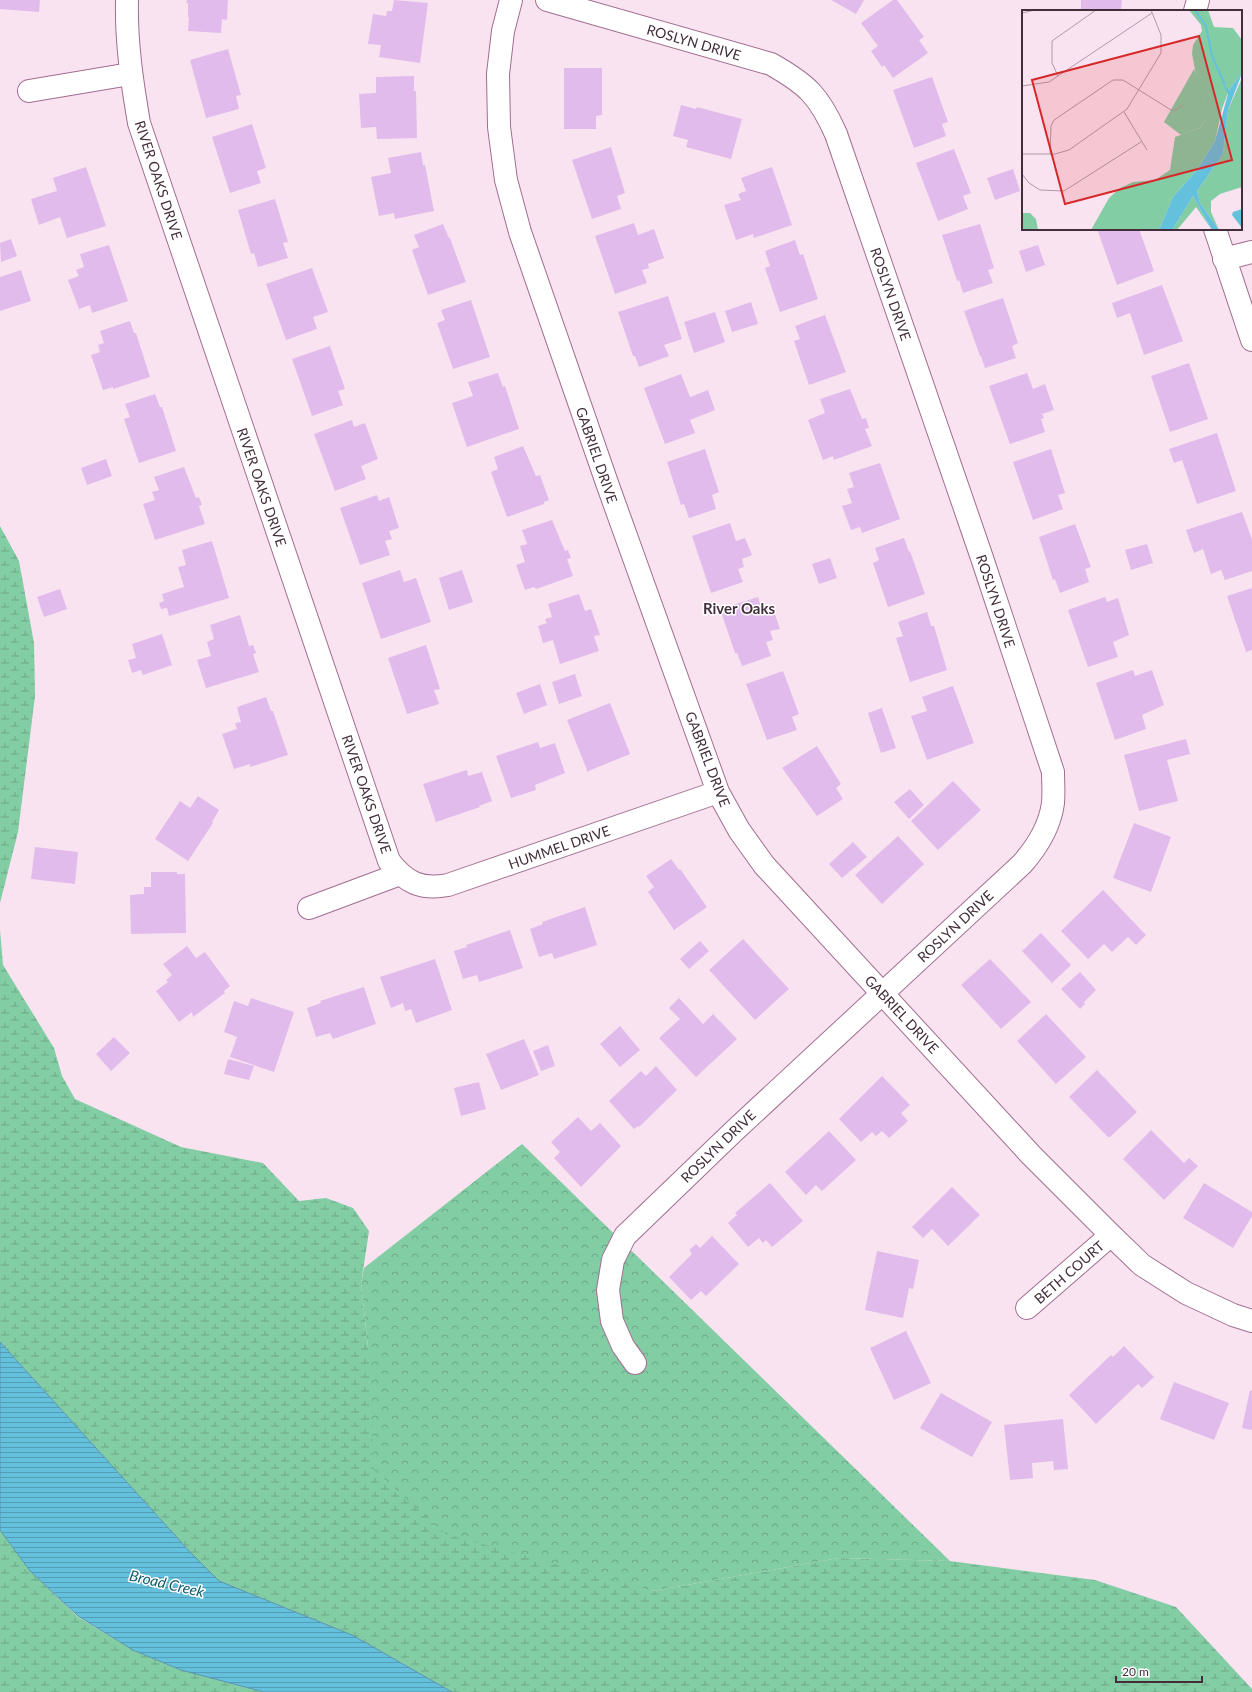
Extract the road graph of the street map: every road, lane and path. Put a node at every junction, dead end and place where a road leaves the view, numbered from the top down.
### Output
1 (127, 0) edge
2 (511, 0) edge
3 (547, 0) edge
4 (1198, 0) edge
5 (1195, 10) edge
6 (130, 74) junction
7 (29, 91) dead end
8 (1215, 230) edge
9 (1252, 252) edge
10 (1224, 259) junction
11 (1252, 340) edge
12 (718, 792) junction
13 (400, 874) junction
14 (309, 908) dead end
15 (882, 993) junction
16 (1111, 1235) junction
17 (1027, 1308) dead end
18 (1252, 1321) edge
19 (635, 1362) dead end

1 - 6 street, RIVER OAKS DRIVE
2 - 12 street, GABRIEL DRIVE
3 - 15 street, ROSLYN DRIVE
4 - 5 street
6 - 7 street
6 - 13 street, RIVER OAKS DRIVE
8 - 10 street
9 - 10 street
10 - 11 street
12 - 13 street, HUMMEL DRIVE
12 - 15 street, GABRIEL DRIVE
13 - 14 street
15 - 16 street, GABRIEL DRIVE
15 - 19 street, ROSLYN DRIVE
16 - 17 street, BETH COURT
16 - 18 street, GABRIEL DRIVE

